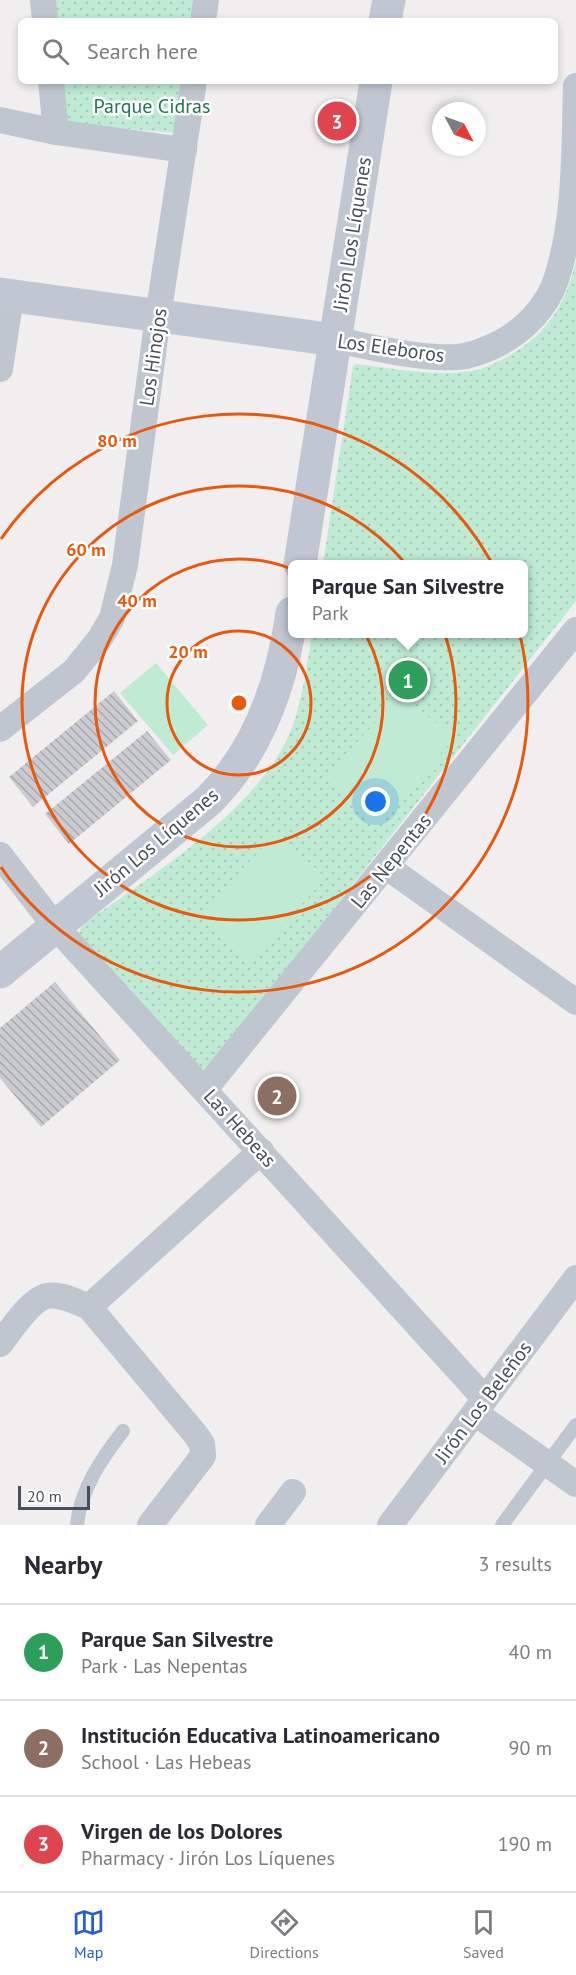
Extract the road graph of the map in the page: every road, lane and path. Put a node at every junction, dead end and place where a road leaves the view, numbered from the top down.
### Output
1 (44, 0) edge
2 (206, 0) edge
3 (388, 0) edge
4 (45, 18) edge
5 (203, 18) edge
6 (385, 18) edge
7 (51, 84) edge
8 (194, 84) edge
9 (376, 84) edge
10 (576, 86) edge
11 (0, 120) edge
12 (56, 132) junction
13 (184, 150) junction
14 (574, 202) edge
15 (5, 295) edge
16 (158, 316) junction
17 (335, 340) junction
18 (0, 369) edge
19 (301, 560) edge
20 (576, 630) edge
21 (288, 638) edge
22 (567, 659) edge
23 (0, 729) edge
24 (0, 855) edge
25 (387, 867) junction
26 (55, 926) junction
27 (0, 972) edge
28 (576, 1002) edge
29 (205, 1089) junction
30 (261, 1151) junction
31 (576, 1278) edge
32 (89, 1307) junction
33 (0, 1344) edge
34 (480, 1406) junction
35 (576, 1425) edge
36 (123, 1431) dead end
37 (547, 1464) junction
38 (576, 1484) edge
39 (293, 1492) dead end
40 (77, 1525) edge
41 (150, 1525) edge
42 (268, 1525) edge
43 (390, 1525) edge
44 (502, 1525) edge

1 - 4 street
2 - 5 street
3 - 6 street
7 - 12 street
8 - 13 street, Los Hinojos
9 - 17 street, Jirón Los Líquenes
10 - 14 street, Los Eleboros
11 - 12 street
12 - 13 street
13 - 16 street, Los Hinojos
14 - 17 street, Los Eleboros
15 - 16 street, Los Eleboros
15 - 18 street
16 - 17 street, Los Eleboros
16 - 23 street, Los Hinojos
17 - 19 street, Jirón Los Líquenes
20 - 22 street, Las Nepentas
21 - 26 street, Jirón Los Líquenes
22 - 25 street, Las Nepentas
24 - 26 street, Las Hebeas
25 - 28 street
25 - 29 street, Las Nepentas
26 - 27 street, Jirón Los Líquenes
26 - 29 street, Las Hebeas
29 - 30 street, Las Hebeas
30 - 32 street
30 - 34 street, Las Hebeas
31 - 34 street, Jirón Los Beleños
32 - 33 street
32 - 41 street
34 - 37 street, Las Hebeas
34 - 43 street, Jirón Los Beleños
35 - 37 lane
36 - 40 lane
37 - 38 street, Las Hebeas
37 - 44 lane
39 - 42 street

